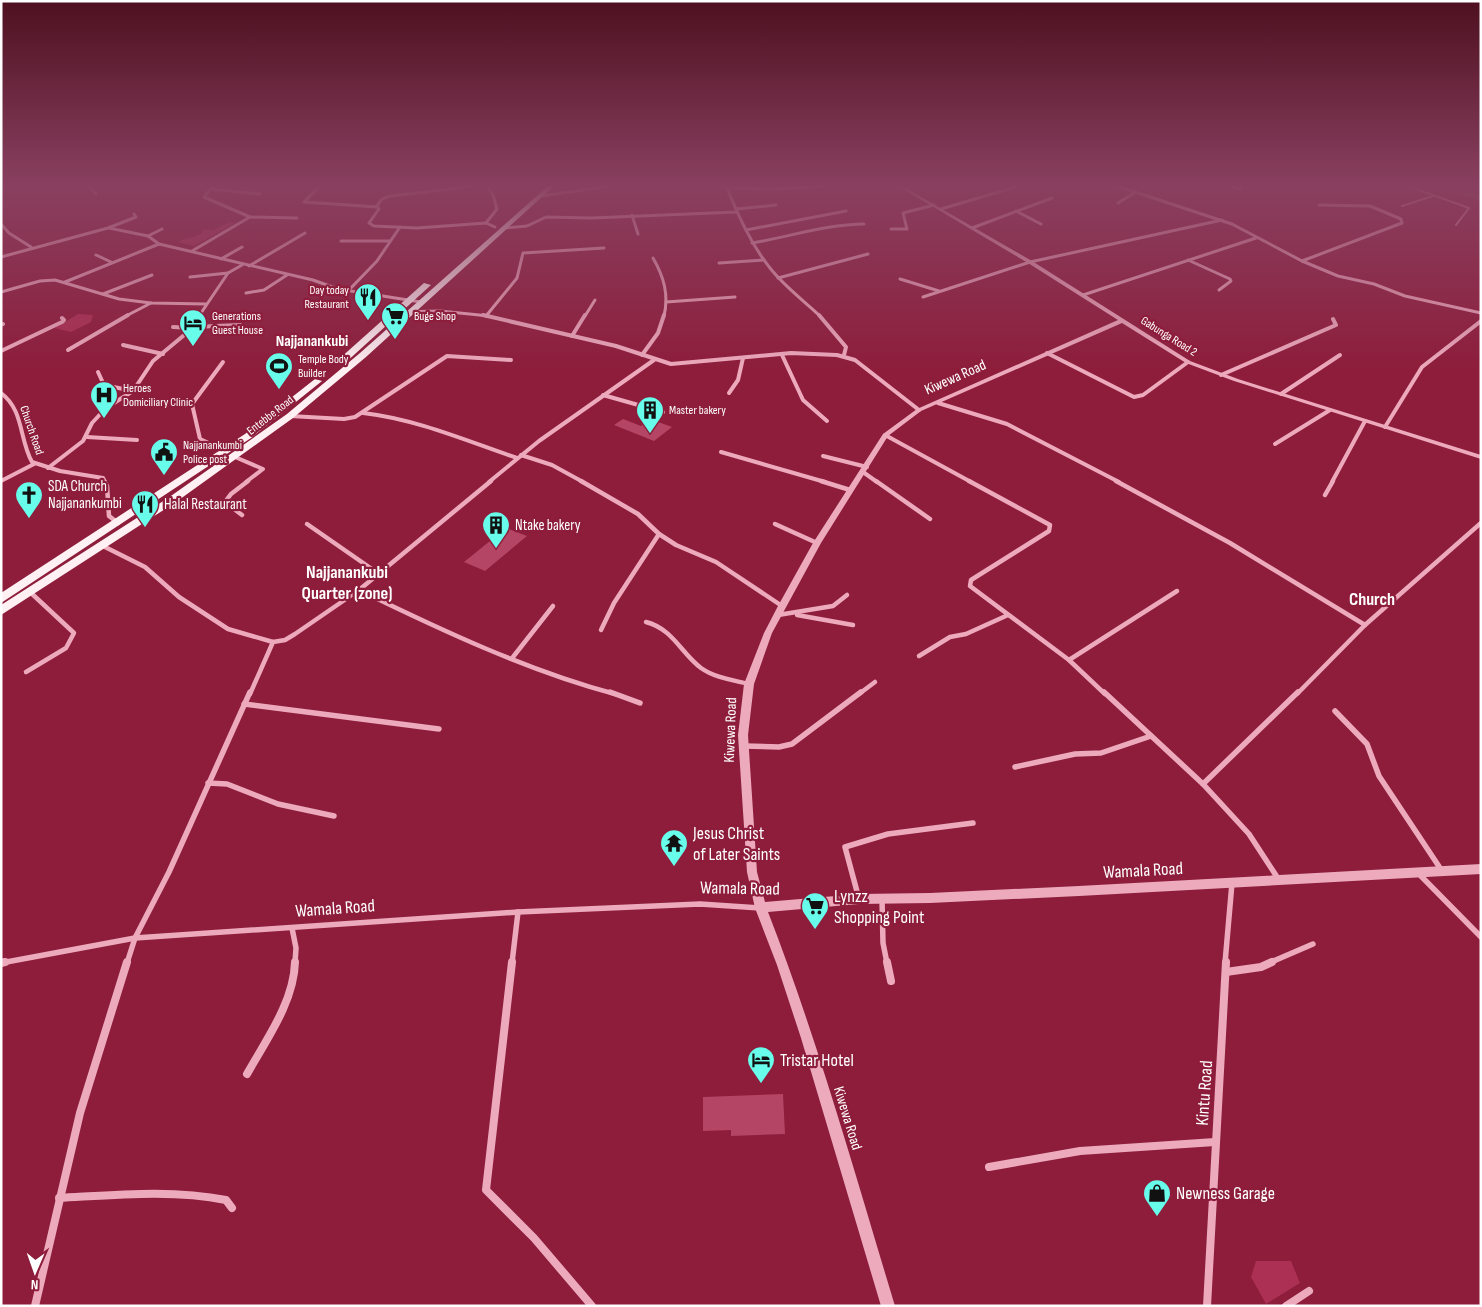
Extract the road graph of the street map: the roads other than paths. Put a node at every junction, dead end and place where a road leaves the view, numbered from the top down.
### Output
1 (31, 247) edge
2 (151, 247) edge
3 (173, 247) edge
4 (198, 247) edge
5 (242, 247) dead end
6 (282, 247) edge
7 (387, 247) edge
8 (469, 247) edge
9 (473, 247) edge
10 (755, 247) edge
11 (1004, 247) edge
12 (1099, 247) edge
13 (1228, 247) edge
14 (1274, 247) edge
15 (1339, 247) edge
16 (604, 248) dead end
17 (191, 251) junction
18 (868, 254) dead end
19 (96, 255) dead end
20 (2, 256) edge
21 (653, 258) dead end
22 (221, 259) junction
23 (764, 260) junction
24 (1188, 260) junction
25 (1302, 261) junction
26 (112, 262) junction
27 (1030, 262) junction
28 (719, 263) dead end
29 (242, 265) junction
30 (248, 267) junction
31 (228, 273) junction
32 (152, 275) dead end
33 (287, 275) junction
34 (190, 277) dead end
35 (778, 278) junction
36 (900, 279) dead end
37 (65, 282) junction
38 (1219, 290) dead end
39 (348, 291) junction
40 (940, 291) junction
41 (1, 292) edge
42 (246, 293) dead end
43 (102, 294) junction
44 (1082, 294) junction
45 (735, 297) dead end
46 (923, 297) dead end
47 (410, 300) junction
48 (595, 300) dead end
49 (422, 302) junction
50 (666, 302) junction
51 (151, 303) junction
52 (206, 304) junction
53 (397, 312) junction
54 (410, 313) junction
55 (1481, 313) edge
56 (486, 316) junction
57 (62, 318) dead end
58 (1333, 319) dead end
59 (1123, 320) junction
60 (1481, 320) edge
61 (240, 326) dead end
62 (173, 327) dead end
63 (192, 327) junction
64 (572, 336) junction
65 (123, 346) dead end
66 (68, 350) dead end
67 (1, 351) edge
68 (1047, 353) junction
69 (163, 354) junction
70 (642, 355) junction
71 (782, 355) junction
72 (844, 355) junction
73 (1340, 355) dead end
74 (743, 358) junction
75 (512, 360) dead end
76 (654, 360) junction
77 (223, 362) dead end
78 (1188, 362) junction
79 (98, 372) dead end
80 (1221, 375) junction
81 (133, 390) junction
82 (1, 393) edge
83 (730, 393) dead end
84 (1281, 394) junction
85 (603, 395) junction
86 (938, 403) junction
87 (919, 410) junction
88 (1330, 410) junction
89 (663, 412) dead end
90 (363, 413) junction
91 (290, 416) junction
92 (827, 421) dead end
93 (1365, 421) junction
94 (1385, 427) junction
95 (885, 435) junction
96 (87, 437) junction
97 (137, 440) dead end
98 (1275, 444) dead end
99 (721, 452) dead end
100 (230, 454) junction
101 (519, 456) junction
102 (823, 456) dead end
103 (1481, 457) edge
104 (34, 464) junction
105 (48, 468) junction
106 (865, 469) junction
107 (1, 482) edge
108 (850, 490) junction
109 (1325, 495) dead end
110 (242, 515) dead end
111 (930, 519) dead end
112 (118, 523) junction
113 (1481, 523) edge
114 (307, 524) dead end
115 (775, 524) dead end
116 (659, 534) junction
117 (816, 543) junction
118 (103, 546) junction
119 (379, 574) junction
120 (359, 590) junction
121 (1177, 591) dead end
122 (30, 592) junction
123 (847, 595) dead end
124 (1, 599) edge
125 (553, 606) dead end
126 (782, 606) junction
127 (1, 611) edge
128 (778, 614) junction
129 (792, 614) junction
130 (1008, 615) junction
131 (646, 622) dead end
132 (852, 625) dead end
133 (1365, 625) junction
134 (601, 630) dead end
135 (273, 642) junction
136 (918, 656) dead end
137 (513, 657) junction
138 (1069, 660) junction
139 (26, 672) dead end
140 (875, 682) dead end
141 (748, 684) junction
142 (640, 703) dead end
143 (244, 704) junction
144 (1335, 711) dead end
145 (439, 728) dead end
146 (1150, 736) junction
147 (744, 746) junction
148 (1015, 767) dead end
149 (208, 783) junction
150 (1203, 784) junction
151 (334, 816) dead end
152 (973, 823) dead end
153 (1481, 869) edge
154 (1442, 871) junction
155 (1417, 873) junction
156 (1279, 880) junction
157 (1232, 882) junction
158 (882, 898) junction
159 (859, 899) junction
160 (761, 908) junction
161 (518, 912) junction
162 (292, 928) junction
163 (1481, 937) edge
164 (135, 938) junction
165 (1313, 944) dead end
166 (1, 962) edge
167 (1226, 972) junction
168 (890, 981) dead end
169 (247, 1074) dead end
170 (1215, 1142) junction
171 (989, 1167) dead end
172 (59, 1198) junction
173 (232, 1208) dead end
174 (1309, 1291) dead end
175 (35, 1306) edge
176 (592, 1306) edge
177 (888, 1306) edge
178 (1207, 1306) edge
179 (1286, 1306) edge

1 - 20 street
2 - 26 street
3 - 17 street
4 - 17 street
5 - 22 street
6 - 30 street
7 - 39 street
8 - 47 main road, Entebbe Road
9 - 49 main road, Entebbe Road
10 - 23 street
11 - 27 street, Gabunga Road 2
12 - 27 street
13 - 24 street
14 - 25 street
15 - 25 street
16 - 56 street
17 - 22 street
18 - 35 street
19 - 26 street
21 - 50 street
22 - 29 street
23 - 28 street
23 - 35 street
24 - 38 street
24 - 44 street
25 - 55 street
26 - 37 street
27 - 40 street
27 - 44 street, Gabunga Road 2
29 - 30 street
29 - 31 street
30 - 33 street
31 - 34 street
31 - 52 street
32 - 43 street
33 - 39 street
33 - 42 street
35 - 72 street
36 - 40 street
37 - 41 street
37 - 43 street
39 - 47 street
40 - 46 street
43 - 51 street
44 - 59 street, Gabunga Road 2
45 - 50 street
47 - 49 street
47 - 53 main road, Entebbe Road
48 - 64 street
49 - 54 main road, Entebbe Road
50 - 70 street
51 - 52 street
51 - 66 street
52 - 63 street
53 - 54 street
53 - 100 main road, Entebbe Road
54 - 56 street
54 - 91 main road, Entebbe Road
56 - 64 street
57 - 67 street
58 - 80 street
59 - 68 street, Kiwewa Road
59 - 78 street, Gabunga Road 2
60 - 94 street
61 - 63 street
62 - 63 street
63 - 69 street
64 - 70 street
65 - 69 street
68 - 78 street
68 - 86 street, Kiwewa Road
69 - 81 street
70 - 76 street
71 - 72 street
71 - 74 street
71 - 92 street
72 - 87 street
73 - 84 street
74 - 76 street
74 - 83 street
75 - 90 street
76 - 85 street
77 - 100 street
78 - 80 street, Gabunga Road 2
79 - 81 street
80 - 84 street, Gabunga Road 2
81 - 96 street
82 - 104 street, Church Road
84 - 88 street, Gabunga Road 2
85 - 89 street
85 - 101 street
86 - 87 street, Kiwewa Road
86 - 133 street
87 - 95 street, Kiwewa Road
88 - 93 street, Gabunga Road 2
88 - 98 street
90 - 91 street
90 - 101 street
91 - 100 main road, Entebbe Road
93 - 94 street, Gabunga Road 2
93 - 109 street
94 - 103 street, Gabunga Road 2
95 - 106 street, Kiwewa Road
95 - 130 street
96 - 97 street
96 - 105 street
99 - 108 street
100 - 110 street
100 - 112 main road, Entebbe Road
100 - 118 main road, Entebbe Road
101 - 116 street
101 - 119 street
102 - 106 street
104 - 105 street, Church Road
104 - 107 street
105 - 112 street, Church Road
106 - 108 street, Kiwewa Road
106 - 111 street
108 - 117 street, Kiwewa Road
112 - 124 main road, Entebbe Road
113 - 133 street
114 - 119 street
115 - 117 street
116 - 126 street
116 - 134 street
117 - 126 street, Kiwewa Road
118 - 122 main road, Entebbe Road
118 - 135 street
119 - 120 street
120 - 135 street
120 - 137 street
121 - 138 street
122 - 127 main road, Entebbe Road
122 - 139 street
123 - 129 street
125 - 137 street
126 - 128 street, Kiwewa Road
128 - 129 street
128 - 141 street, Kiwewa Road
129 - 132 street
130 - 136 street
130 - 138 street
131 - 141 street
133 - 150 street
135 - 143 street
137 - 142 street
138 - 146 street
140 - 147 street
141 - 147 street, Kiwewa Road
143 - 145 street
143 - 149 street
144 - 154 street
146 - 148 street
146 - 150 street
147 - 160 street, Kiwewa Road
149 - 151 street
149 - 164 street
150 - 156 street
152 - 159 street
153 - 154 street, Wamala Road
154 - 155 street, Wamala Road
155 - 156 street, Wamala Road
155 - 163 street
156 - 157 street, Wamala Road
157 - 158 street, Wamala Road
157 - 167 street, Kintu Road
158 - 159 street, Wamala Road
158 - 168 street
159 - 160 street, Wamala Road
160 - 161 street, Wamala Road
160 - 177 street, Kiwewa Road
161 - 162 street, Wamala Road
161 - 176 street
162 - 164 street, Wamala Road
162 - 169 street
164 - 166 street, Wamala Road
164 - 172 street
165 - 167 street
167 - 170 street, Kintu Road
170 - 171 street
170 - 178 street, Kintu Road
172 - 173 street
172 - 175 street
174 - 179 street

